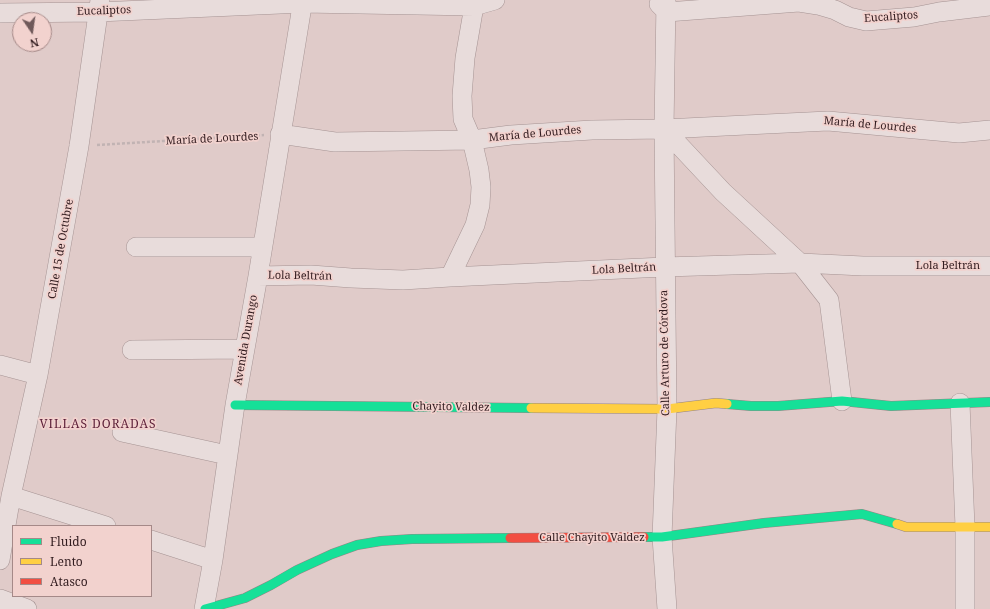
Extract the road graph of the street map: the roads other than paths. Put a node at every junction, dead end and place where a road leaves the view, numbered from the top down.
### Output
1 (495, 0) edge
2 (303, 1) edge
3 (663, 4) edge
4 (89, 6) edge
5 (474, 6) junction
6 (990, 6) edge
7 (0, 13) edge
8 (664, 129) junction
9 (990, 130) edge
10 (280, 134) junction
11 (472, 140) junction
12 (136, 247) dead end
13 (262, 247) junction
14 (800, 263) junction
15 (990, 266) edge
16 (664, 267) junction
17 (258, 276) junction
18 (450, 277) junction
19 (132, 350) dead end
20 (245, 350) junction
21 (0, 365) edge
22 (38, 374) junction
23 (842, 401) junction
24 (990, 402) edge
25 (960, 403) junction
26 (235, 405) junction
27 (667, 409) junction
28 (122, 432) dead end
29 (227, 455) junction
30 (11, 496) junction
31 (103, 525) edge
32 (965, 527) junction
33 (990, 527) edge
34 (662, 538) junction
35 (152, 540) edge
36 (0, 560) edge
37 (213, 560) junction
38 (0, 599) edge
39 (27, 609) edge
40 (205, 609) edge
41 (667, 609) edge
42 (965, 609) edge

1 - 5 street, Eucaliptos
2 - 4 street, Eucaliptos
2 - 5 street, Eucaliptos
2 - 10 street, Avenida Durango
3 - 6 street, Eucaliptos
3 - 8 street, Calle Arturo de Córdova
4 - 7 street, Eucaliptos
4 - 22 street, Calle 15 de Octubre
5 - 11 street
8 - 9 street, María de Lourdes
8 - 11 street, María de Lourdes
8 - 14 street
8 - 16 street, Calle Arturo de Córdova
10 - 11 street, María de Lourdes
10 - 13 street, Avenida Durango
11 - 18 street
12 - 13 street
13 - 17 street, Avenida Durango
14 - 15 street, Lola Beltrán
14 - 16 street, Lola Beltrán
14 - 23 street
16 - 18 street, Lola Beltrán
16 - 27 street, Calle Arturo de Córdova
17 - 18 street, Lola Beltrán
17 - 20 street, Avenida Durango
19 - 20 street
20 - 26 street, Avenida Durango
21 - 22 street
22 - 30 street, Calle 15 de Octubre
23 - 25 street
23 - 27 street
24 - 25 street
25 - 32 street
26 - 27 street, Chayito Valdez
26 - 29 street, Avenida Durango
27 - 34 street, Calle Arturo de Córdova
28 - 29 street
29 - 37 street, Avenida Durango
30 - 31 street
30 - 36 street, Calle 15 de Octubre
32 - 33 street, Calle Chayito Valdez
32 - 34 street, Calle Chayito Valdez
32 - 42 street
34 - 40 street, Calle Chayito Valdez
34 - 41 street, Calle Arturo de Córdova
35 - 37 street
37 - 40 street, Avenida Durango
38 - 39 street

